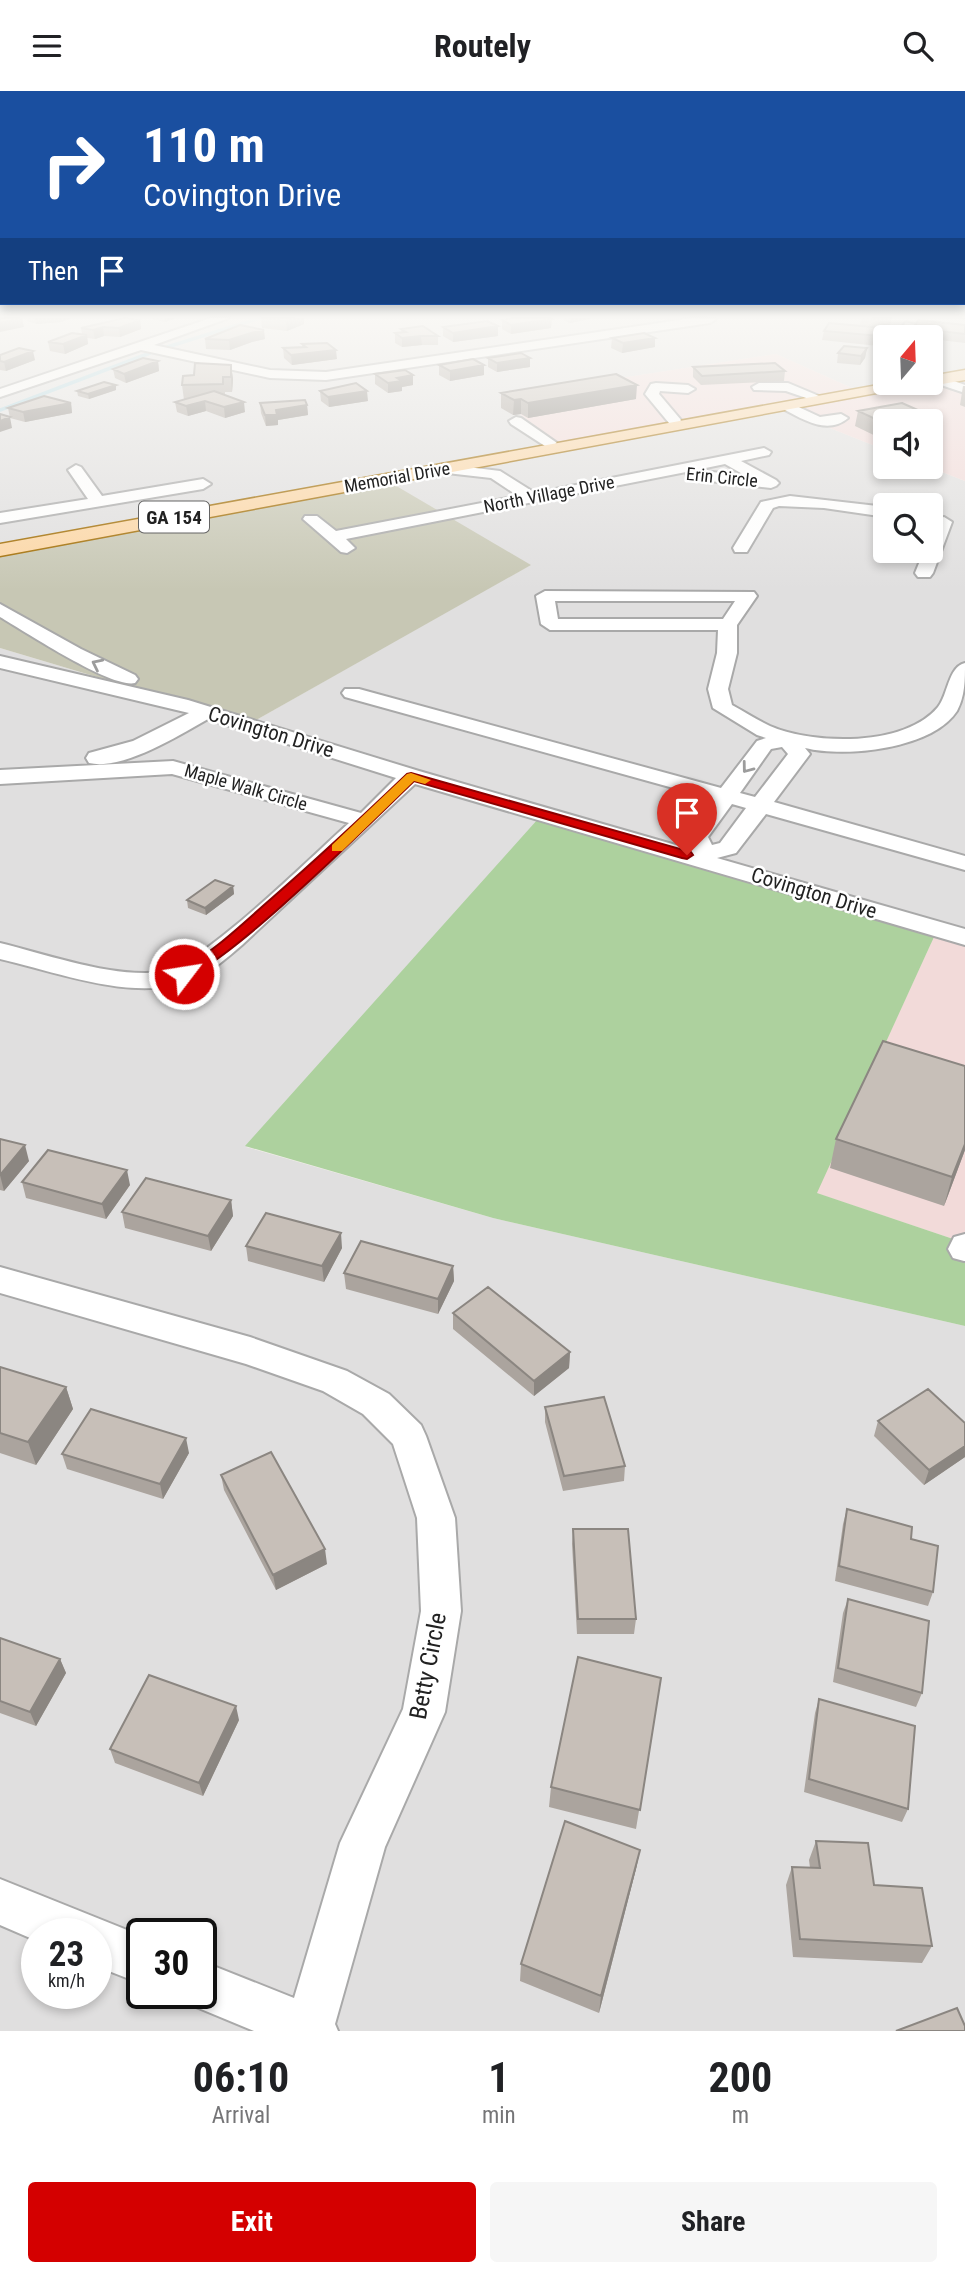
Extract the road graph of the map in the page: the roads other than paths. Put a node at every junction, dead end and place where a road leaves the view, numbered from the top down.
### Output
1 (664, 409) edge
2 (737, 409) edge
3 (782, 409) edge
4 (793, 409) edge
5 (841, 418) dead end
6 (674, 420) junction
7 (516, 421) edge
8 (818, 422) junction
9 (841, 434) dead end
10 (550, 443) junction
11 (764, 452) dead end
12 (727, 459) junction
13 (499, 466) junction
14 (76, 470) dead end
15 (665, 471) junction
16 (203, 484) dead end
17 (531, 497) junction
18 (97, 501) junction
19 (873, 510) edge
20 (0, 517) edge
21 (311, 519) dead end
22 (943, 522) edge
23 (965, 526) edge
24 (333, 537) junction
25 (0, 541) edge
26 (741, 548) dead end
27 (0, 549) edge
28 (353, 553) dead end
29 (927, 563) edge
30 (924, 573) dead end
31 (0, 609) edge
32 (728, 625) junction
33 (0, 662) edge
34 (965, 669) edge
35 (352, 693) dead end
36 (181, 704) junction
37 (956, 710) edge
38 (205, 712) junction
39 (790, 740) junction
40 (0, 759) edge
41 (411, 776) junction
42 (0, 777) edge
43 (727, 795) junction
44 (764, 804) junction
45 (365, 821) junction
46 (706, 824) junction
47 (741, 834) junction
48 (703, 856) junction
49 (965, 863) edge
50 (965, 937) edge
51 (0, 951) edge
52 (0, 1280) edge
53 (0, 1902) edge
54 (38, 1918) edge
55 (217, 1992) edge
56 (311, 2030) edge

1 - 6 street
2 - 6 main road, Memorial Drive / GA 154
3 - 13 main road, Memorial Drive / GA 154
4 - 8 street
5 - 8 street
6 - 10 main road, Memorial Drive / GA 154
7 - 10 street
8 - 9 street
10 - 25 main road, Memorial Drive / GA 154
11 - 12 street, North Village Drive
12 - 15 street, North Village Drive
12 - 15 street, Erin Circle
13 - 17 street
13 - 27 main road, Memorial Drive / GA 154
14 - 18 street
15 - 17 street, North Village Drive
16 - 18 street
17 - 24 street, North Village Drive
18 - 20 street
19 - 26 street
21 - 24 street
22 - 23 street
24 - 28 street
29 - 30 street
36 -> 31 street, Covington Drive
32 - 32 street
32 - 39 street
33 - 36 street, Covington Drive
34 - 37 street
35 - 43 street
36 - 38 street, Covington Drive
37 - 39 street
38 - 40 street
38 - 41 street, Covington Drive
39 -> 43 street
39 - 44 street
41 - 45 street
41 - 48 street, Covington Drive
42 - 45 street, Maple Walk Circle
43 - 44 street
43 - 46 street
44 - 47 street
44 - 49 street
45 - 51 street
46 - 47 street
46 - 48 street
47 - 48 street
48 - 50 street, Covington Drive
52 - 56 street, Betty Circle
53 - 54 street
55 - 56 street

